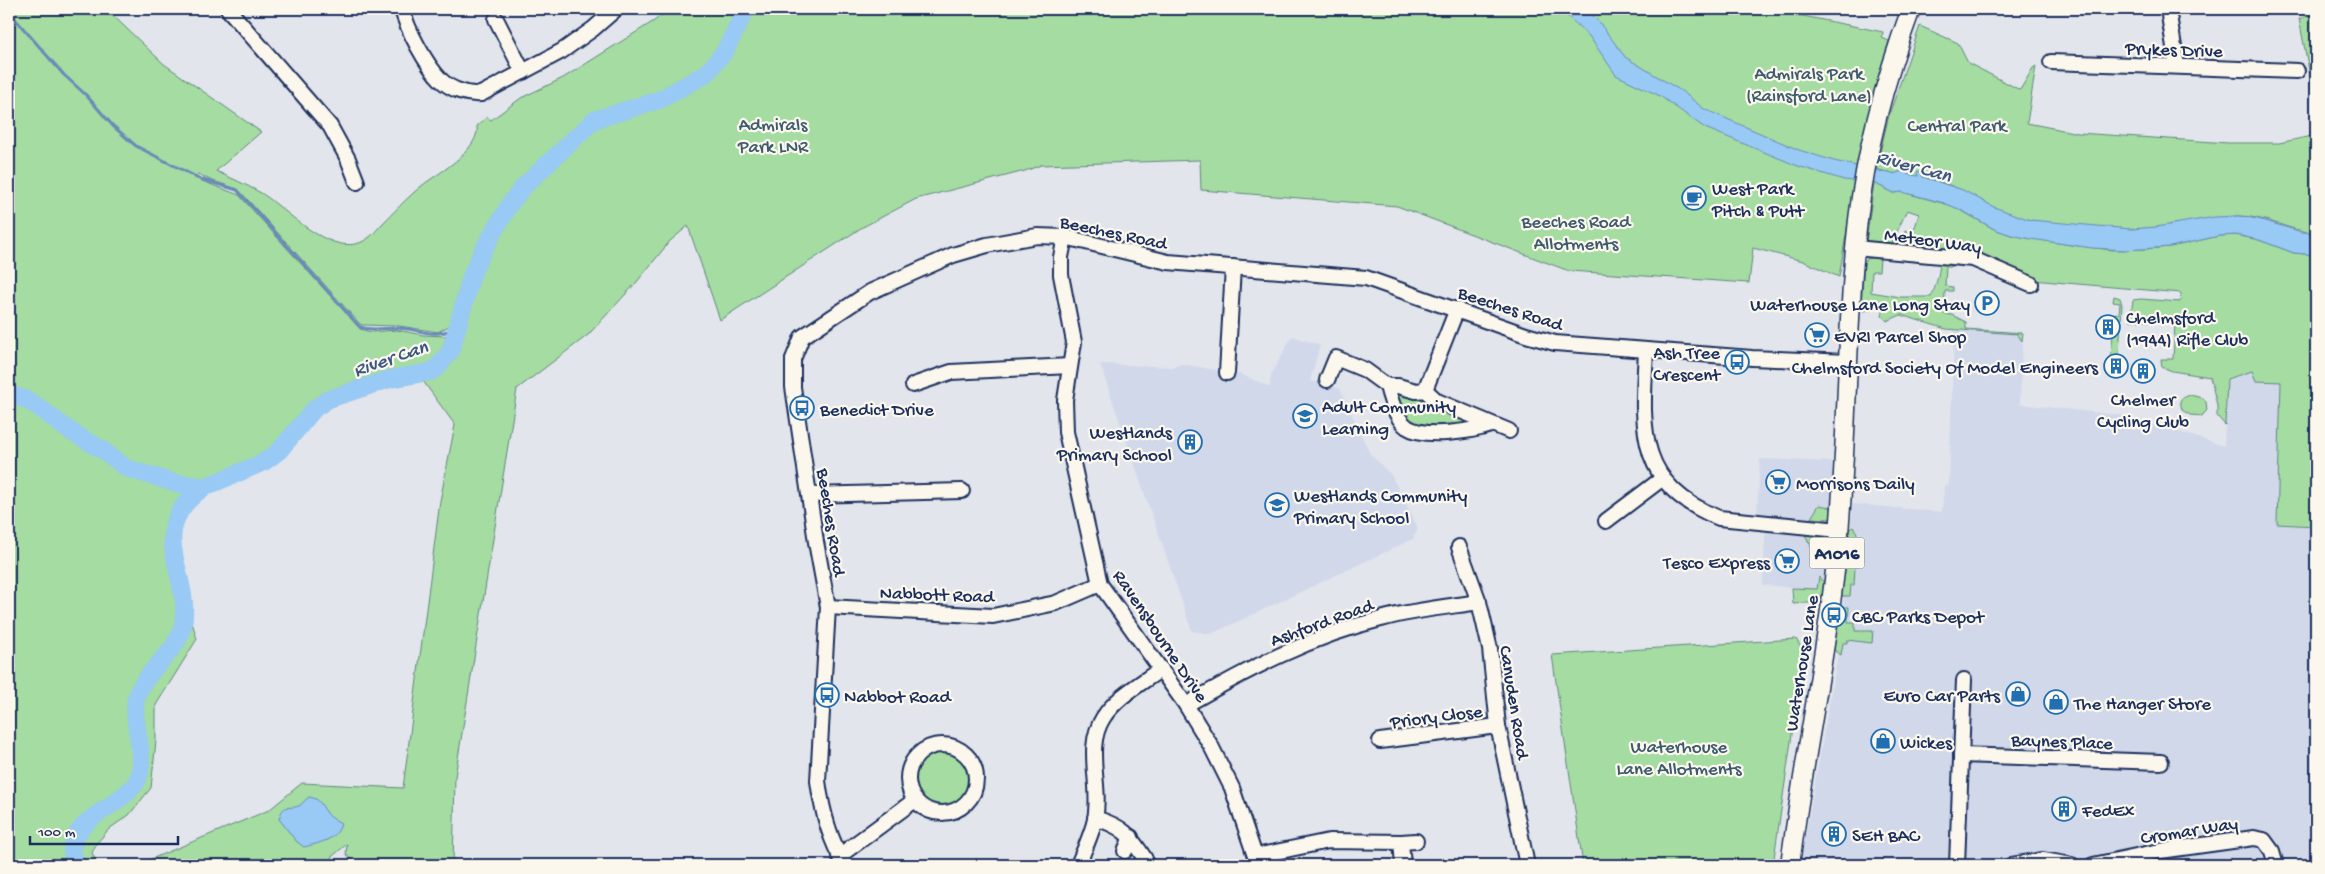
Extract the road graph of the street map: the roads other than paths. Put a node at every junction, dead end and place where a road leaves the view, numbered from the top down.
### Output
1 (228, 9) edge
2 (402, 9) edge
3 (616, 9) edge
4 (1911, 9) edge
5 (2168, 9) edge
6 (496, 19) dead end
7 (2051, 62) dead end
8 (2177, 66) junction
9 (2297, 71) dead end
10 (523, 72) junction
11 (357, 182) dead end
12 (1065, 237) junction
13 (1856, 248) junction
14 (1233, 267) junction
15 (2031, 284) dead end
16 (1457, 309) junction
17 (1646, 351) junction
18 (1848, 362) junction
19 (1070, 366) junction
20 (1227, 373) dead end
21 (1326, 380) dead end
22 (913, 385) dead end
23 (1387, 386) junction
24 (1426, 390) junction
25 (1492, 425) junction
26 (1509, 430) dead end
27 (1663, 478) junction
28 (962, 491) dead end
29 (810, 495) junction
30 (1606, 521) dead end
31 (1839, 530) junction
32 (1459, 547) dead end
33 (1100, 584) junction
34 (1479, 602) junction
35 (828, 607) junction
36 (1161, 669) junction
37 (1964, 680) dead end
38 (1186, 705) junction
39 (1498, 726) junction
40 (1380, 741) dead end
41 (1961, 755) junction
42 (2161, 762) dead end
43 (915, 800) junction
44 (1095, 818) junction
45 (1131, 837) junction
46 (1416, 841) dead end
47 (1402, 842) junction
48 (1125, 851) dead end
49 (1145, 859) dead end
50 (842, 861) edge
51 (1257, 861) edge
52 (1078, 865) edge
53 (1403, 865) edge
54 (1527, 865) edge
55 (1790, 865) edge
56 (1957, 865) edge
57 (2012, 865) edge
58 (2072, 865) edge
59 (2093, 865) edge
60 (2276, 865) edge

1 - 11 street
2 - 10 street
3 - 10 street
4 - 13 main road, Waterhouse Lane / A1016
5 - 8 street
6 - 10 street
7 - 8 street, Prykes Drive
8 - 9 street, Prykes Drive
12 - 14 street, Beeches Road
12 - 19 street, Ravensbourne Drive
12 - 29 street, Beeches Road
13 - 15 street, Meteor Way
13 - 18 main road, Waterhouse Lane / A1016
14 - 16 street, Beeches Road
14 - 20 street
16 - 17 street, Beeches Road
16 - 24 street
17 - 18 street, Beeches Road
17 - 27 street
18 - 31 main road, Waterhouse Lane / A1016
19 - 22 street
19 - 33 street, Ravensbourne Drive
21 - 23 street
23 - 24 street
23 - 25 street
24 - 25 street
25 - 26 street
27 - 30 street
27 - 31 street
28 - 29 street
29 - 35 street, Beeches Road
31 - 55 main road, Waterhouse Lane / A1016
32 - 34 street, Canuden Road
33 - 35 street, Nabbott Road
33 - 36 street, Ravensbourne Drive
34 - 38 street, Ashford Road
34 - 39 street, Canuden Road
35 - 50 street, Beeches Road
36 - 38 street, Ravensbourne Drive
36 - 44 street
37 - 41 street
38 - 51 street, Ravensbourne Drive
39 - 40 street, Priory Close
39 - 54 street, Canuden Road
41 - 42 street, Baynes Place
41 - 56 street
43 - 43 street
43 - 50 street
44 - 45 street
44 - 52 street
45 - 48 street
45 - 49 street
46 - 47 street
47 - 51 street
47 - 53 street
57 - 58 street
59 - 60 street, Cromar Way

